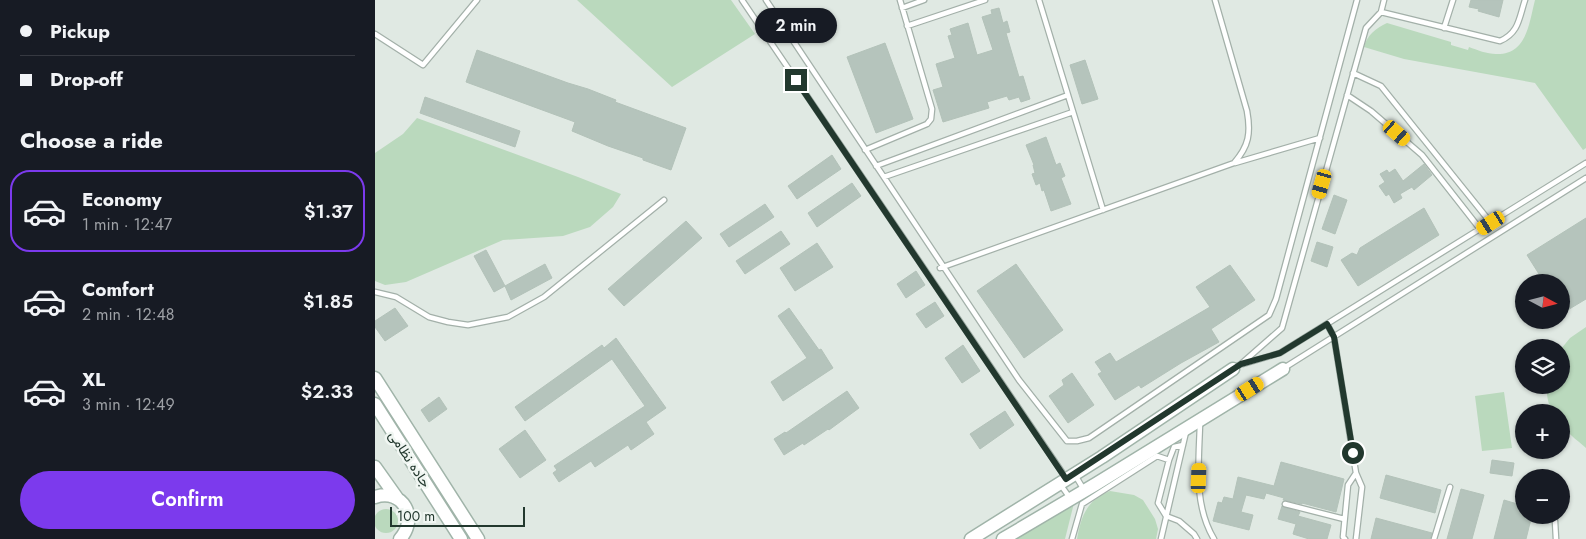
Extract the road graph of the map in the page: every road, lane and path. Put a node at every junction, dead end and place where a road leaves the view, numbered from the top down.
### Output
1 (477, 0) edge
2 (742, 0) edge
3 (766, 0) edge
4 (900, 0) edge
5 (924, 0) edge
6 (985, 0) edge
7 (1039, 0) edge
8 (1215, 0) edge
9 (1357, 0) edge
10 (1384, 0) edge
11 (1453, 0) edge
12 (1525, 0) edge
13 (902, 8) junction
14 (1381, 12) junction
15 (907, 26) junction
16 (1444, 28) junction
17 (375, 34) edge
18 (1353, 73) junction
19 (1347, 95) junction
20 (1068, 96) junction
21 (1073, 112) junction
22 (1320, 138) junction
23 (865, 150) junction
24 (1234, 163) junction
25 (1586, 163) edge
26 (876, 166) junction
27 (884, 177) junction
28 (1586, 178) edge
29 (664, 200) dead end
30 (1103, 210) junction
31 (1491, 223) junction
32 (1480, 229) junction
33 (942, 267) junction
34 (375, 292) edge
35 (1327, 324) junction
36 (1334, 337) junction
37 (1237, 367) junction
38 (1283, 369) joint
39 (375, 378) edge
40 (375, 404) edge
41 (1201, 419) junction
42 (1187, 428) junction
43 (1183, 445) junction
44 (1169, 460) junction
45 (375, 467) edge
46 (1356, 473) junction
47 (438, 477) junction
48 (1067, 479) junction
49 (426, 484) junction
50 (1450, 487) dead end
51 (1085, 490) junction
52 (375, 497) edge
53 (397, 498) junction
54 (1070, 499) junction
55 (1285, 504) dead end
56 (1166, 516) junction
57 (1345, 518) junction
58 (1555, 524) edge
59 (408, 526) junction
60 (400, 539) edge
61 (414, 539) edge
62 (461, 539) edge
63 (478, 539) edge
64 (971, 539) edge
65 (1003, 539) edge
66 (1072, 539) edge
67 (1161, 539) edge
68 (1197, 539) edge
69 (1214, 539) edge
70 (1345, 539) edge
71 (1356, 539) edge
72 (1434, 539) edge
73 (1556, 539) edge

1 - 17 lane
2 - 48 lane
3 - 23 lane
4 - 13 lane
5 - 13 lane
6 - 15 lane
7 - 20 lane
8 - 24 lane
9 - 22 lane
10 - 14 lane
11 - 16 lane
12 - 16 lane
13 - 15 lane
14 - 16 lane
14 - 18 lane
15 - 23 lane
18 - 19 lane
18 - 31 lane
19 - 32 lane
19 - 37 lane
20 - 21 lane
20 - 26 lane
21 - 27 lane
21 - 30 lane
22 - 24 lane
22 - 33 lane
23 - 26 lane
24 - 30 lane
25 - 31 lane
26 - 27 lane
27 - 33 lane
28 - 36 lane
29 - 34 lane
30 - 33 lane
31 - 32 lane
32 - 35 lane
35 - 36 lane
35 - 37 lane
36 - 38 lane
36 - 46 lane
37 - 48 street
38 - 41 street
39 - 47 street
40 - 49 street, جاده نظامی
41 - 42 street
41 - 69 lane
42 - 43 lane
42 - 51 street
43 - 44 lane
43 - 56 lane
44 - 56 lane
44 - 66 lane
45 - 53 street
46 - 57 lane
46 - 71 lane
47 - 49 street
47 - 63 street
48 - 51 lane
48 - 54 lane
48 - 64 street
49 - 62 street, جاده نظامی
50 - 72 lane
51 - 54 street
52 - 53 street
53 - 59 street
54 - 65 street
55 - 57 lane
56 - 67 lane
56 - 68 lane
57 - 70 lane
58 - 73 lane
59 - 60 street
59 - 61 street

